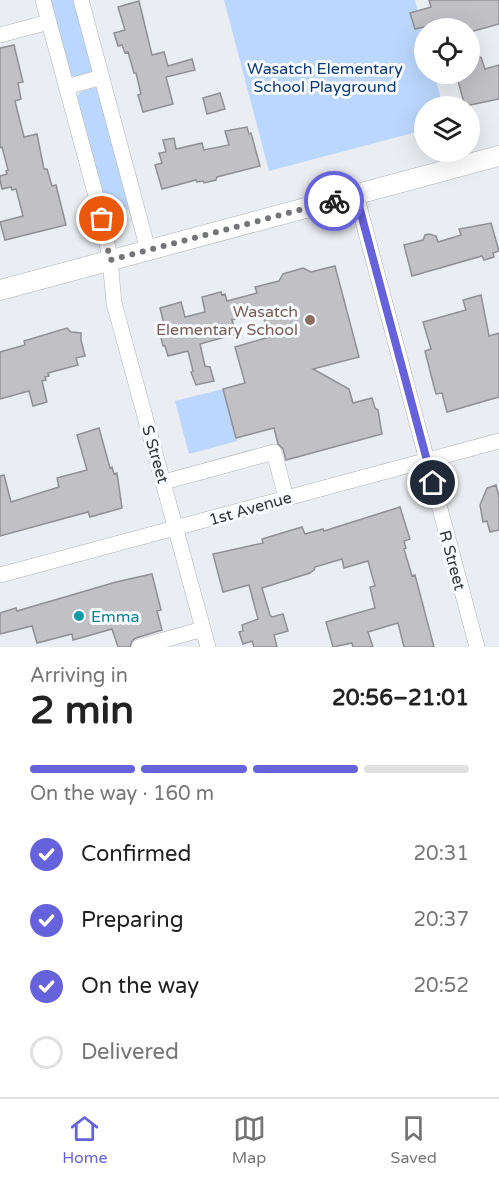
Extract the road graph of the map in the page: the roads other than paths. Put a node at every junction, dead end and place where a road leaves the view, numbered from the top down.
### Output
1 (43, 0) edge
2 (81, 0) edge
3 (49, 22) junction
4 (0, 34) edge
5 (102, 77) junction
6 (66, 87) junction
7 (499, 156) edge
8 (356, 195) junction
9 (148, 250) junction
10 (110, 260) junction
11 (0, 290) edge
12 (499, 441) edge
13 (427, 461) junction
14 (164, 482) junction
15 (286, 498) junction
16 (176, 528) junction
17 (0, 575) edge
18 (203, 629) junction
19 (139, 647) edge
20 (207, 647) edge
21 (477, 647) edge

1 - 3 street, S Street
2 - 5 street
3 - 4 street
3 - 6 street, S Street
5 - 6 street
5 - 9 street
6 - 10 street, S Street
7 - 8 main road
8 - 9 main road
8 - 13 street, R Street
9 - 10 main road
10 - 11 main road
10 - 14 street, S Street
12 - 13 street, 1st Avenue
13 - 15 street, 1st Avenue
13 - 21 street, R Street
14 - 15 street
14 - 16 street, S Street
15 - 16 street, 1st Avenue
16 - 17 street, 1st Avenue
16 - 18 street, S Street
18 - 19 street
18 - 20 street, S Street

